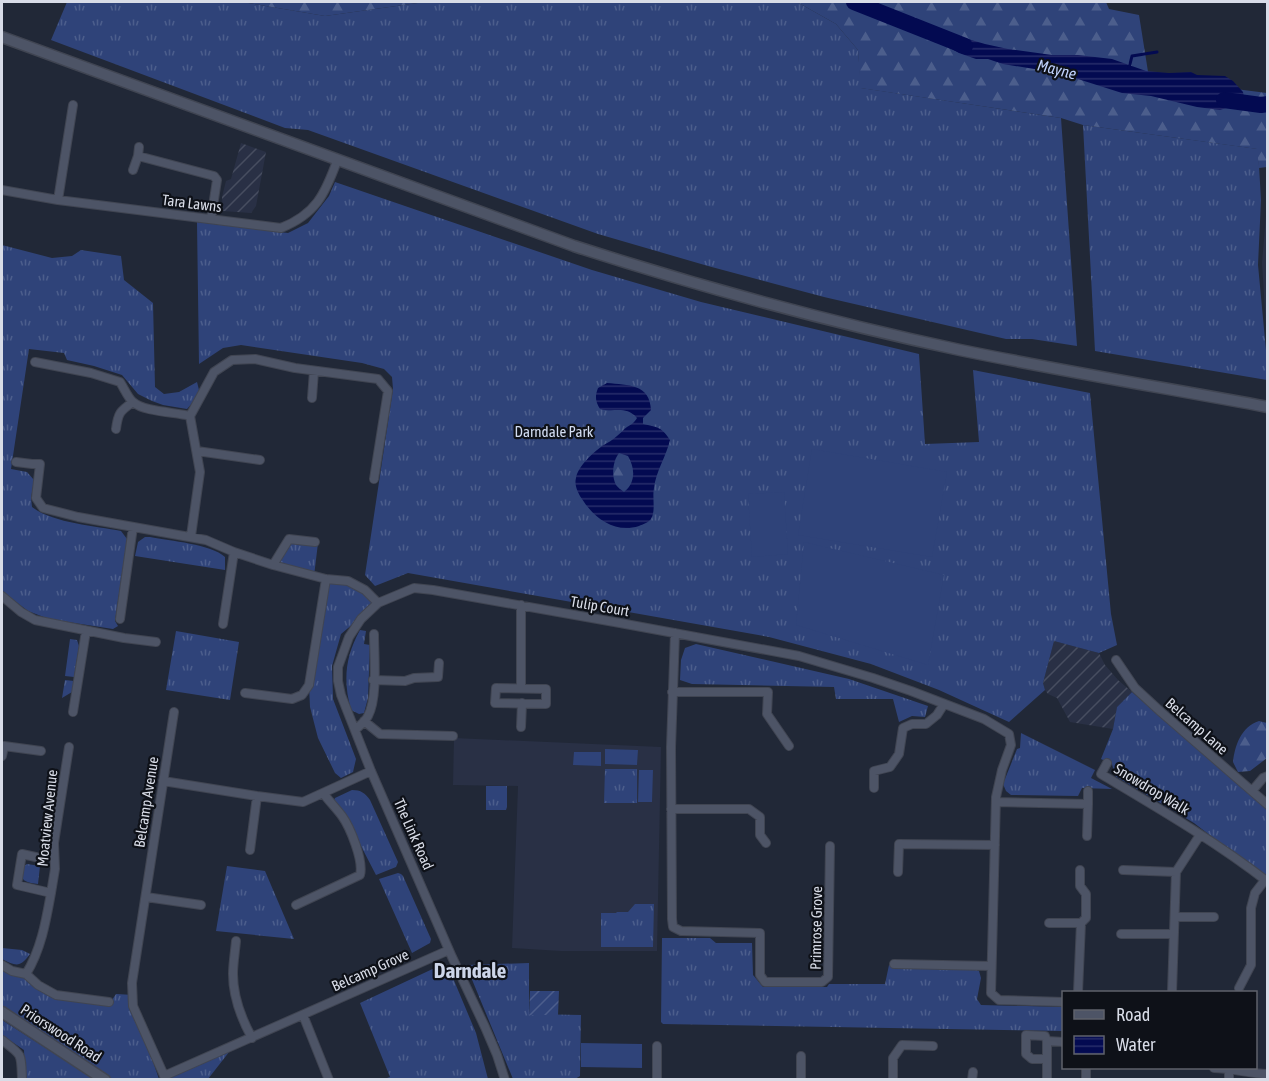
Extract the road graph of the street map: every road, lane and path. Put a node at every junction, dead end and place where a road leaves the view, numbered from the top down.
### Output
1 (2, 38) edge
2 (73, 105) dead end
3 (139, 147) dead end
4 (138, 156) junction
5 (338, 161) junction
6 (133, 170) dead end
7 (5, 191) edge
8 (58, 200) junction
9 (211, 219) junction
10 (35, 362) dead end
11 (314, 371) junction
12 (312, 398) dead end
13 (133, 402) junction
14 (1268, 407) edge
15 (190, 416) junction
16 (116, 429) dead end
17 (197, 451) junction
18 (260, 460) dead end
19 (16, 462) dead end
20 (374, 479) dead end
21 (133, 527) junction
22 (191, 536) junction
23 (315, 542) dead end
24 (234, 552) junction
25 (273, 565) junction
26 (326, 579) junction
27 (2, 596) edge
28 (378, 603) junction
29 (520, 605) junction
30 (120, 619) dead end
31 (223, 624) dead end
32 (86, 631) junction
33 (675, 633) junction
34 (374, 634) dead end
35 (156, 642) dead end
36 (1116, 660) dead end
37 (439, 663) dead end
38 (373, 680) junction
39 (521, 688) junction
40 (672, 692) junction
41 (245, 693) dead end
42 (522, 703) junction
43 (944, 704) junction
44 (74, 712) dead end
45 (174, 712) dead end
46 (364, 721) junction
47 (521, 728) dead end
48 (355, 730) junction
49 (453, 736) dead end
50 (789, 746) dead end
51 (69, 747) dead end
52 (41, 751) dead end
53 (2, 756) edge
54 (1107, 763) dead end
55 (371, 771) junction
56 (1268, 776) edge
57 (164, 781) junction
58 (874, 788) dead end
59 (1088, 791) dead end
60 (1252, 791) junction
61 (323, 794) junction
62 (257, 796) junction
63 (996, 802) junction
64 (1088, 804) junction
65 (1268, 805) edge
66 (671, 809) junction
67 (1200, 835) junction
68 (1087, 836) dead end
69 (766, 843) dead end
70 (994, 845) junction
71 (830, 846) dead end
72 (250, 850) dead end
73 (40, 858) dead end
74 (1080, 870) dead end
75 (1123, 870) dead end
76 (898, 872) dead end
77 (1176, 872) junction
78 (1266, 881) edge
79 (51, 893) junction
80 (146, 897) junction
81 (201, 905) dead end
82 (296, 905) dead end
83 (1175, 917) junction
84 (1214, 917) dead end
85 (1049, 923) dead end
86 (1081, 923) junction
87 (1121, 934) dead end
88 (1174, 934) junction
89 (236, 941) dead end
90 (449, 950) junction
91 (894, 964) dead end
92 (2, 965) edge
93 (991, 966) junction
94 (26, 974) junction
95 (1239, 988) dead end
96 (1078, 991) edge
97 (1172, 991) edge
98 (109, 1002) dead end
99 (1062, 1002) edge
100 (2, 1012) edge
101 (303, 1015) junction
102 (252, 1038) junction
103 (2, 1040) edge
104 (1047, 1041) junction
105 (1062, 1042) edge
106 (657, 1046) dead end
107 (933, 1046) dead end
108 (801, 1056) dead end
109 (1047, 1059) junction
110 (1233, 1069) edge
111 (1268, 1074) edge
112 (165, 1078) edge
113 (22, 1080) edge
114 (105, 1080) edge
115 (329, 1080) edge
116 (505, 1080) edge
117 (657, 1080) edge
118 (801, 1080) edge
119 (893, 1080) edge
120 (1047, 1080) edge

1 - 5 main road
2 - 8 street
3 - 4 street
4 - 6 street
4 - 9 street
5 - 9 street, Tara Lawns
5 - 14 main road
7 - 8 street, Tara Lawns
8 - 9 street, Tara Lawns
10 - 13 street
11 - 12 street
11 - 15 street
11 - 20 street
13 - 15 street
13 - 16 street
15 - 17 street
17 - 18 street
17 - 22 street
19 - 21 street
21 - 22 street
21 - 30 street
22 - 24 street
23 - 25 street
24 - 25 street
24 - 31 street
25 - 26 street
26 - 28 street
26 - 41 street
27 - 32 street
28 - 29 street, Tulip Court
28 - 48 street, The Link Road
29 - 33 street, Tulip Court
29 - 39 street
32 - 35 street
32 - 44 street
33 - 40 street, Primrose Grove
33 - 43 street
34 - 38 street
36 - 60 street, Belcamp Lane
37 - 38 street
38 - 46 street
39 - 42 street
39 - 42 street
40 - 50 street
40 - 66 street, Primrose Grove
42 - 47 street
43 - 58 street
43 - 63 street
45 - 57 street, Belcamp Avenue
46 - 48 street
46 - 49 street
48 - 55 street, The Link Road
51 - 79 street, Moatview Avenue
52 - 53 street
54 - 67 street, Snowdrop Walk
55 - 61 street
55 - 90 street, The Link Road
56 - 60 street
57 - 62 street
57 - 80 street, Belcamp Avenue
59 - 64 street
60 - 65 street, Belcamp Lane
61 - 62 street
61 - 82 street
62 - 72 street
63 - 64 street
63 - 70 street
64 - 68 street
66 - 69 street
66 - 71 street, Primrose Grove
67 - 77 street
67 - 78 street, Snowdrop Walk
70 - 76 street
70 - 93 street
73 - 79 street, Moatview Avenue
74 - 86 street
75 - 77 street
77 - 83 street
78 - 95 street, Snowdrop Walk
79 - 94 street, Moatview Avenue
80 - 81 street
80 - 112 street, Belcamp Avenue
83 - 84 street
83 - 88 street
85 - 86 street
86 - 96 street
87 - 88 street
88 - 97 street
89 - 102 street
90 - 101 street, Belcamp Grove
90 - 116 street, The Link Road
91 - 93 street
92 - 94 street
93 - 99 street
94 - 98 street
100 - 114 main road, Priorswood Road
101 - 102 street, Belcamp Grove
101 - 115 street
102 - 112 street, Belcamp Grove
103 - 113 street
104 - 105 street
104 - 109 street
104 - 109 street
106 - 117 street
107 - 119 street
108 - 118 street
109 - 120 street
110 - 111 street

